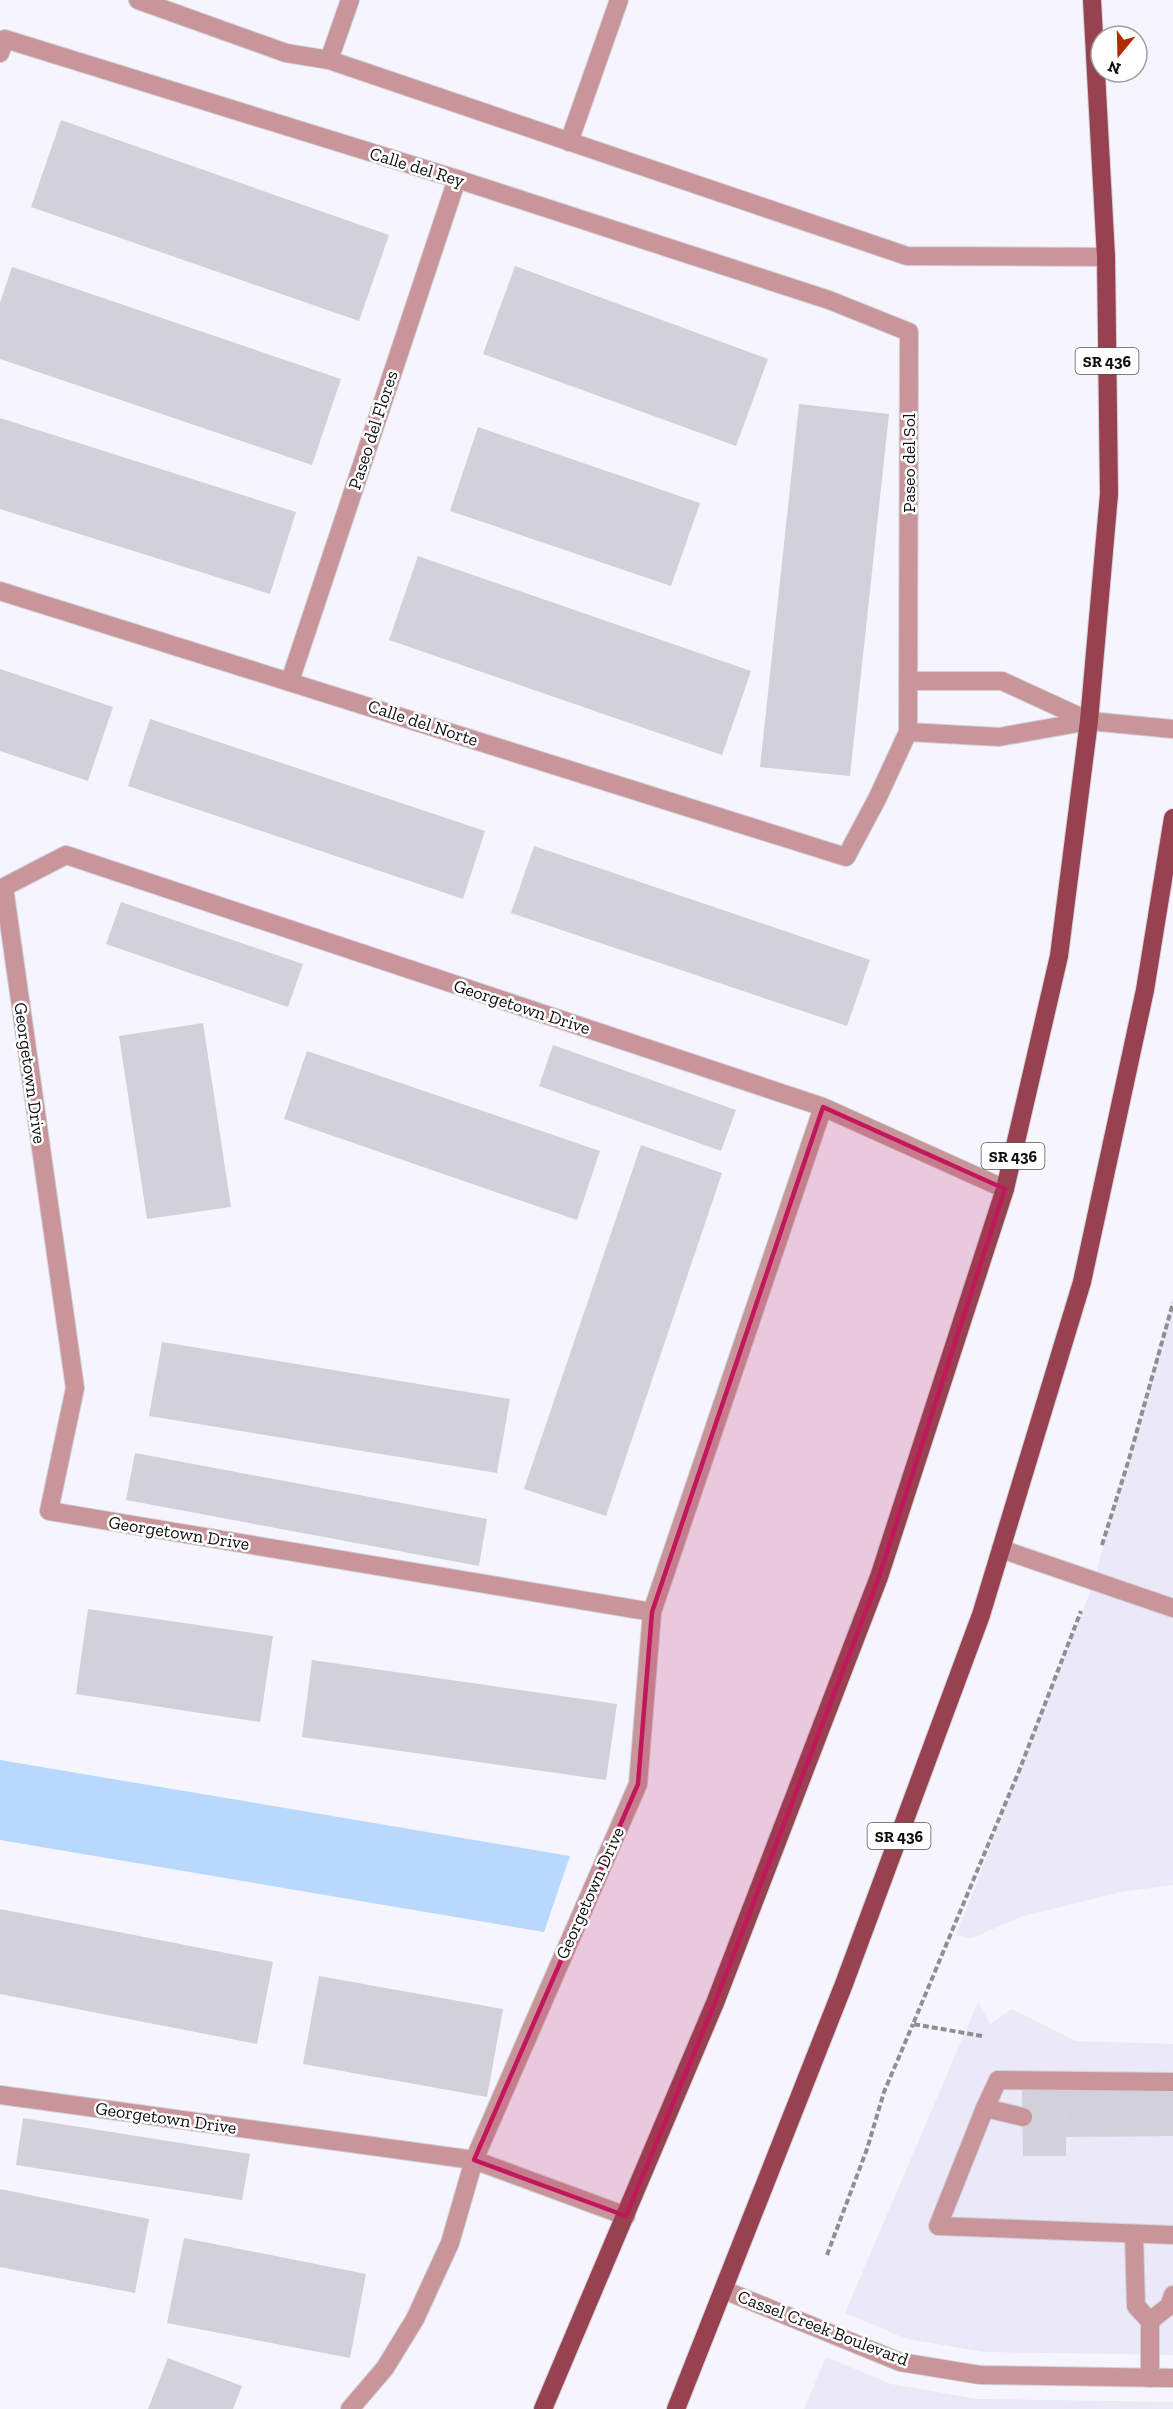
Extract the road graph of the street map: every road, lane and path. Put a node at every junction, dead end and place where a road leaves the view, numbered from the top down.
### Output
1 (138, 0) edge
2 (350, 0) edge
3 (619, 0) edge
4 (1092, 0) edge
5 (2, 46) edge
6 (329, 60) junction
7 (569, 141) junction
8 (457, 179) junction
9 (1106, 257) junction
10 (829, 300) joint
11 (0, 591) edge
12 (290, 681) junction
13 (908, 681) junction
14 (1089, 722) junction
15 (1173, 729) edge
16 (908, 732) junction
17 (1173, 818) edge
18 (846, 857) joint
19 (823, 1107) junction
20 (1005, 1189) junction
21 (1173, 1303) edge
22 (1102, 1545) dead end
23 (1001, 1549) junction
24 (1173, 1608) edge
25 (1081, 1611) dead end
26 (652, 1612) junction
27 (913, 2024) junction
28 (982, 2036) dead end
29 (1173, 2082) edge
30 (0, 2095) edge
31 (985, 2108) junction
32 (1023, 2117) tunnel mouth
33 (474, 2160) junction
34 (626, 2216) junction
35 (1134, 2235) junction
36 (1173, 2235) edge
37 (827, 2255) dead end
38 (724, 2290) junction
39 (1173, 2295) edge
40 (1150, 2320) junction
41 (1150, 2378) junction
42 (1173, 2378) edge
43 (350, 2409) edge
44 (543, 2409) edge
45 (676, 2409) edge

1 - 6 street
2 - 6 street
3 - 7 street
4 - 9 main road, SR 436
5 - 8 street, Calle del Rey
6 - 7 street
7 - 9 street
8 - 10 street, Calle del Rey
8 - 12 street, Paseo del Flores
9 - 14 main road, SR 436
10 - 13 street, Paseo del Sol
11 - 12 street, Calle del Norte
12 - 18 street, Calle del Norte
13 - 14 street
13 - 16 street, Paseo del Sol
14 - 15 street
14 - 16 street
14 - 20 main road, SR 436
16 - 18 street, Paseo del Sol
17 - 23 main road, SR 436
19 - 20 street, Georgetown Drive
19 - 26 street, Georgetown Drive
19 - 26 street, Georgetown Drive
20 - 34 main road, SR 436
21 - 22 path
23 - 24 street
23 - 38 main road, SR 436
25 - 27 path
26 - 33 street, Georgetown Drive
27 - 28 path
27 - 37 path
29 - 31 street
30 - 33 street, Georgetown Drive
31 - 32 street
31 - 35 street
33 - 34 street, Georgetown Drive
33 - 43 street, Georgetown Drive
34 - 44 main road, SR 436
35 - 36 street
35 - 40 street
38 - 41 street, Cassel Creek Boulevard
38 - 45 main road, SR 436
39 - 40 street
40 - 41 street
41 - 42 street, Cassel Creek Boulevard

